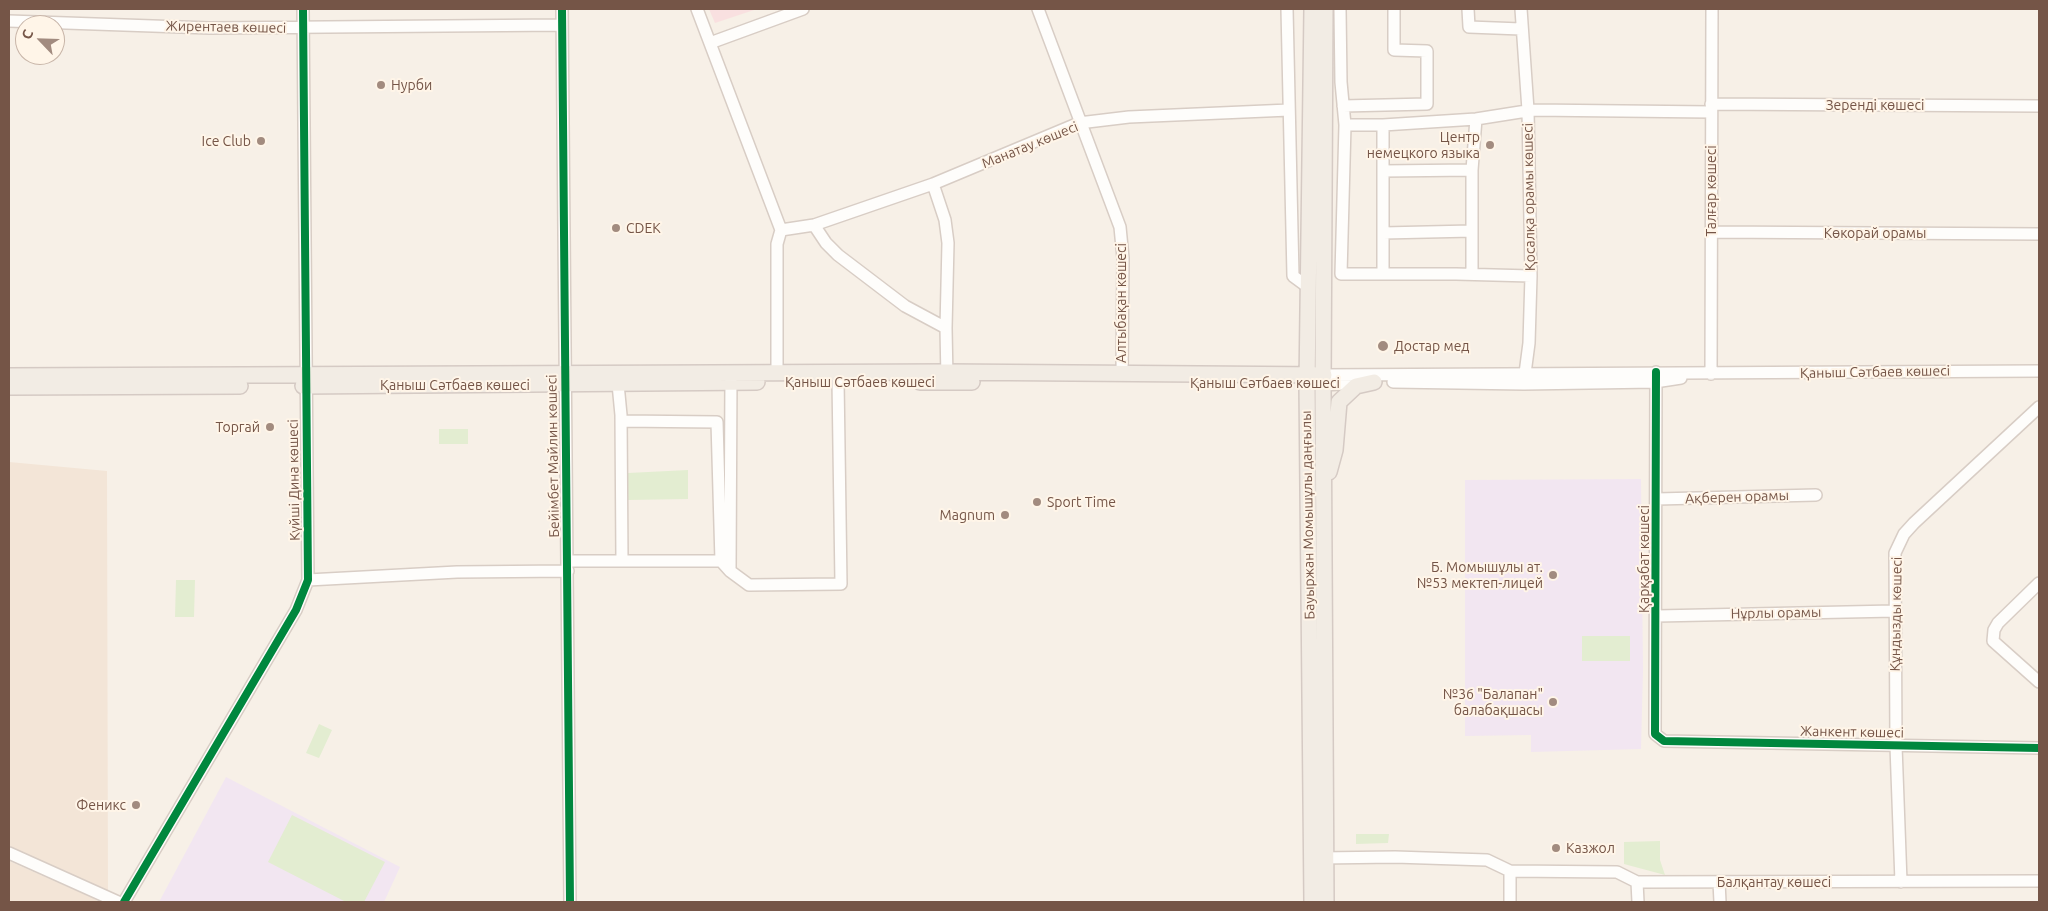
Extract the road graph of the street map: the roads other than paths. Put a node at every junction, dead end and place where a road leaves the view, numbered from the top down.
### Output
1 (303, 9) edge
2 (562, 9) edge
3 (697, 9) edge
4 (803, 9) edge
5 (1038, 9) edge
6 (1287, 9) edge
7 (1312, 9) edge
8 (1325, 9) edge
9 (1340, 9) edge
10 (1393, 9) edge
11 (1468, 9) edge
12 (1521, 9) edge
13 (1712, 9) edge
14 (9, 21) edge
15 (562, 24) junction
16 (303, 28) junction
17 (1521, 29) junction
18 (710, 43) junction
19 (1343, 106) junction
20 (2039, 106) edge
21 (1711, 108) junction
22 (1289, 110) junction
23 (1528, 110) junction
24 (1476, 119) junction
25 (1079, 123) junction
26 (1345, 125) junction
27 (1383, 125) junction
28 (1472, 170) junction
29 (1383, 172) junction
30 (933, 184) junction
31 (1343, 209) junction
32 (1324, 210) junction
33 (814, 225) junction
34 (781, 230) junction
35 (1472, 231) junction
36 (1711, 232) junction
37 (1383, 233) junction
38 (2039, 234) edge
39 (1383, 274) junction
40 (1472, 274) junction
41 (1531, 276) junction
42 (1308, 287) junction
43 (946, 328) junction
44 (2039, 371) edge
45 (777, 372) junction
46 (1122, 372) junction
47 (1711, 374) junction
48 (9, 376) edge
49 (947, 377) junction
50 (1655, 377) junction
51 (731, 378) junction
52 (564, 379) junction
53 (306, 380) junction
54 (838, 380) junction
55 (1307, 380) junction
56 (1324, 380) junction
57 (1524, 380) junction
58 (1374, 382) junction
59 (618, 384) junction
60 (9, 387) edge
61 (2039, 407) edge
62 (621, 421) junction
63 (1324, 492) junction
64 (1816, 495) dead end
65 (1657, 499) junction
66 (622, 561) junction
67 (721, 561) junction
68 (567, 566) junction
69 (730, 571) junction
70 (308, 580) junction
71 (2039, 582) edge
72 (1894, 611) junction
73 (1657, 616) junction
74 (2039, 682) edge
75 (1664, 741) joint
76 (1896, 746) junction
77 (2039, 748) edge
78 (9, 853) edge
79 (1319, 858) junction
80 (1510, 871) junction
81 (2039, 881) edge
82 (1637, 882) junction
83 (1720, 882) junction
84 (1900, 882) junction
85 (118, 902) edge
86 (124, 902) edge
87 (570, 902) edge
88 (1312, 902) edge
89 (1326, 902) edge
90 (1510, 902) edge
91 (1638, 902) edge
92 (1720, 902) edge

1 - 16 street, Күйші Дина көшесі
2 - 15 street, Бейімбет Майлин көшесі
3 - 18 street
4 - 18 street
5 - 25 street, Алтыбақан көшесі
6 - 22 street
7 - 42 main road, Бауыржан Момышұлы даңғылы
8 - 32 main road, Бауыржан Момышұлы даңғылы
9 - 19 street
10 - 19 street
11 - 17 street
12 - 17 street, Қосалқа орамы көшесі
13 - 21 street, Талғар көшесі
14 - 16 street, Жирентаев көшесі
15 - 16 street, Жирентаев көшесі
15 - 52 street, Бейімбет Майлин көшесі
16 - 53 street, Күйші Дина көшесі
17 - 23 street, Қосалқа орамы көшесі
18 - 34 street
19 - 26 street
20 - 21 street, Зеренді көшесі
21 - 23 street, Зеренді көшесі
21 - 36 street, Талғар көшесі
22 - 25 street, Манатау көшесі
22 - 42 street
23 - 24 street, Зеренді көшесі
23 - 41 street, Қосалқа орамы көшесі
24 - 27 street, Зеренді көшесі
24 - 28 street
25 - 30 street, Манатау көшесі
25 - 46 street, Алтыбақан көшесі
26 - 27 street, Зеренді көшесі
26 - 31 street
27 - 29 street
28 - 29 street
28 - 35 street
29 - 37 street
30 - 33 street, Манатау көшесі
30 - 43 street
31 - 32 street
31 - 39 street
32 - 56 main road, Бауыржан Момышұлы даңғылы
33 - 34 street, Манатау көшесі
33 - 43 street
34 - 45 street
35 - 37 street
35 - 40 street
36 - 38 street, Көкорай орамы
36 - 47 street, Талғар көшесі
37 - 39 street
39 - 40 street
40 - 41 street
41 - 57 street, Қосалқа орамы көшесі
42 - 55 main road, Бауыржан Момышұлы даңғылы
43 - 49 street
44 - 47 street, Қаныш Сәтбаев көшесі
45 - 49 main road, Қаныш Сәтбаев көшесі
45 - 51 main road, Қаныш Сәтбаев көшесі
46 - 49 main road, Қаныш Сәтбаев көшесі
46 - 55 main road, Қаныш Сәтбаев көшесі
47 - 50 street, Қаныш Сәтбаев көшесі
48 - 53 main road, Қаныш Сәтбаев көшесі
49 - 54 main road, Қаныш Сәтбаев көшесі
49 - 55 main road, Қаныш Сәтбаев көшесі
50 - 57 street, Қаныш Сәтбаев көшесі
50 - 65 street, Қарқабат көшесі
51 - 52 main road, Қаныш Сәтбаев көшесі
51 - 54 main road, Қаныш Сәтбаев көшесі
51 - 59 main road, Қаныш Сәтбаев көшесі
51 - 69 street
52 - 53 main road, Қаныш Сәтбаев көшесі
52 - 59 main road, Қаныш Сәтбаев көшесі
52 - 68 street, Бейімбет Майлин көшесі
53 - 60 main road, Қаныш Сәтбаев көшесі
53 - 70 street, Күйші Дина көшесі
54 - 69 street
55 - 56 main road, Қаныш Сәтбаев көшесі
55 - 79 main road, Бауыржан Момышұлы даңғылы
56 - 57 street, Қаныш Сәтбаев көшесі
56 - 58 street, Қаныш Сәтбаев көшесі
56 - 63 main road, Бауыржан Момышұлы даңғылы
57 - 58 street, Қаныш Сәтбаев көшесі
58 - 63 main road
59 - 62 street
61 - 72 street, Құндызды көшесі
62 - 66 street
62 - 67 street
63 - 79 main road, Бауыржан Момышұлы даңғылы
64 - 65 street, Ақберен орамы
65 - 73 street, Қарқабат көшесі
66 - 67 street
66 - 68 street
67 - 69 street
68 - 70 street
68 - 87 street, Бейімбет Майлин көшесі
70 - 86 street, Күйші Дина көшесі
71 - 74 street
72 - 73 street, Нұрлы орамы
72 - 76 street, Құндызды көшесі
73 - 75 street, Қарқабат көшесі
75 - 76 street, Жанкент көшесі
76 - 77 street, Жанкент көшесі
76 - 84 street, Құндызды көшесі
78 - 85 street
79 - 80 street
79 - 88 main road, Бауыржан Момышұлы даңғылы
79 - 89 main road, Бауыржан Момышұлы даңғылы
80 - 82 street, Балқантау көшесі
80 - 90 street
81 - 84 street, Балқантау көшесі
82 - 83 street, Балқантау көшесі
82 - 91 street
83 - 84 street, Балқантау көшесі
83 - 92 street

